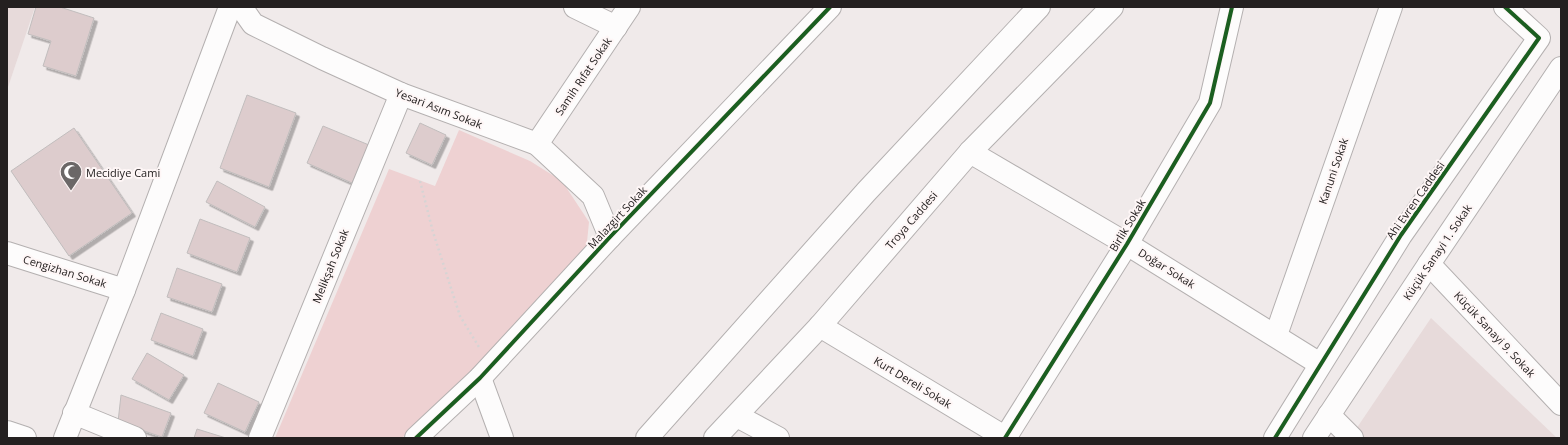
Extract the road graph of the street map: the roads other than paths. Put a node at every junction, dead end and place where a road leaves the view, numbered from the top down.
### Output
1 (230, 7) edge
2 (241, 7) edge
3 (574, 7) edge
4 (629, 7) edge
5 (830, 7) edge
6 (1039, 7) edge
7 (1112, 7) edge
8 (1232, 7) edge
9 (1391, 7) edge
10 (1505, 7) edge
11 (616, 27) junction
12 (1561, 68) edge
13 (401, 94) junction
14 (537, 144) junction
15 (970, 152) junction
16 (610, 236) junction
17 (1127, 244) junction
18 (7, 253) edge
19 (1429, 264) junction
20 (124, 290) junction
21 (820, 326) junction
22 (1276, 335) junction
23 (1320, 364) junction
24 (487, 371) junction
25 (1561, 404) edge
26 (74, 413) junction
27 (1329, 415) junction
28 (737, 416) junction
29 (7, 432) edge
30 (25, 438) edge
31 (65, 438) edge
32 (135, 438) edge
33 (260, 438) edge
34 (416, 438) edge
35 (502, 438) edge
36 (648, 438) edge
37 (715, 438) edge
38 (778, 438) edge
39 (1006, 438) edge
40 (1275, 438) edge
41 (1314, 438) edge
42 (1352, 438) edge

1 - 20 street
2 - 13 street, Yesari Asım Sokak
3 - 11 street
4 - 11 street, Samih Rıfat Sokak
5 - 16 street, Malazgirt Sokak
6 - 36 street
7 - 15 street, Troya Caddesi
8 - 17 street, Birlik Sokak
9 - 22 street, Kanuni Sokak
10 - 23 street, Ahi Evren Caddesi
11 - 14 street, Samih Rıfat Sokak
12 - 19 street, Küçük Sanayi 1. Sokak
13 - 14 street, Yesari Asım Sokak
13 - 33 street, Melikşah Sokak
14 - 16 street, Yesari Asım Sokak
15 - 17 street, Doğar Sokak
15 - 21 street, Troya Caddesi
16 - 24 street, Malazgirt Sokak
17 - 22 street, Doğar Sokak
17 - 39 street, Birlik Sokak
18 - 20 street, Cengizhan Sokak
19 - 25 street, Küçük Sanayi 9. Sokak
19 - 27 street, Küçük Sanayi 1. Sokak
20 - 26 street
21 - 28 street, Troya Caddesi
21 - 39 street, Kurt Dereli Sokak
22 - 23 street, Doğar Sokak
23 - 40 street, Ahi Evren Caddesi
24 - 34 street, Malazgirt Sokak
24 - 35 street
26 - 31 street
26 - 32 street
27 - 41 street, Küçük Sanayi 1. Sokak
27 - 42 street
28 - 37 street, Troya Caddesi
28 - 38 street
29 - 30 street

